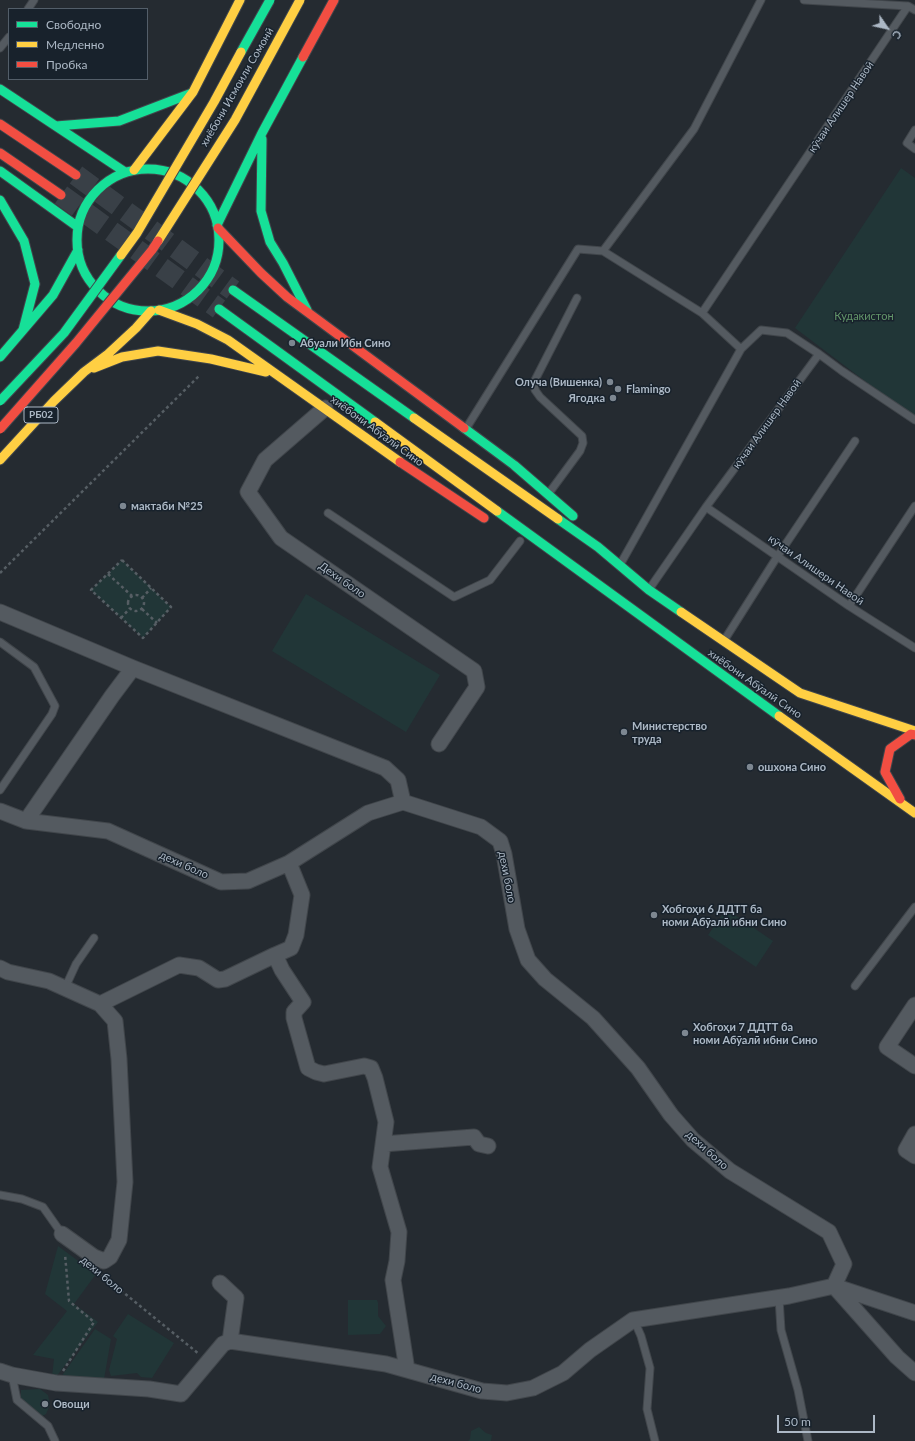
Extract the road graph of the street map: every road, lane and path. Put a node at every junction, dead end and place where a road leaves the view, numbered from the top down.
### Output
1 (240, 0) edge
2 (270, 0) edge
3 (300, 0) edge
4 (334, 0) edge
5 (761, 0) edge
6 (804, 0) edge
7 (912, 8) edge
8 (8, 38) edge
9 (0, 48) edge
10 (0, 89) edge
11 (192, 92) junction
12 (0, 124) edge
13 (56, 126) junction
14 (915, 130) edge
15 (262, 133) junction
16 (915, 149) edge
17 (0, 153) edge
18 (0, 171) edge
19 (130, 171) junction
20 (76, 175) tunnel mouth
21 (61, 195) tunnel mouth
22 (0, 200) edge
23 (218, 226) junction
24 (78, 227) junction
25 (78, 250) junction
26 (603, 251) junction
27 (233, 290) tunnel mouth
28 (577, 298) dead end
29 (219, 309) tunnel mouth
30 (155, 310) junction
31 (702, 313) junction
32 (310, 315) junction
33 (23, 330) junction
34 (741, 349) junction
35 (819, 354) junction
36 (0, 357) edge
37 (84, 372) junction
38 (203, 372) dead end
39 (277, 375) junction
40 (0, 401) edge
41 (325, 408) junction
42 (915, 420) edge
43 (0, 429) edge
44 (466, 429) junction
45 (855, 442) dead end
46 (0, 460) edge
47 (548, 493) junction
48 (915, 506) edge
49 (706, 507) junction
50 (328, 512) dead end
51 (494, 524) dead end
52 (516, 539) joint
53 (598, 547) junction
54 (530, 548) dead end
55 (541, 555) dead end
56 (777, 556) junction
57 (620, 564) junction
58 (0, 573) edge
59 (582, 573) junction
60 (108, 574) junction
61 (151, 588) junction
62 (650, 590) junction
63 (132, 596) junction
64 (142, 598) junction
65 (849, 606) junction
66 (130, 608) junction
67 (142, 609) junction
68 (0, 612) edge
69 (121, 618) junction
70 (157, 623) junction
71 (724, 640) junction
72 (0, 642) edge
73 (915, 648) edge
74 (133, 668) junction
75 (915, 731) edge
76 (915, 735) edge
77 (439, 744) dead end
78 (0, 790) edge
79 (403, 802) junction
80 (903, 804) junction
81 (0, 811) edge
82 (915, 813) edge
83 (26, 821) junction
84 (288, 863) junction
85 (915, 907) edge
86 (94, 938) dead end
87 (275, 954) junction
88 (0, 968) edge
89 (855, 986) dead end
90 (65, 988) junction
91 (100, 1004) junction
92 (915, 1005) edge
93 (915, 1066) edge
94 (915, 1134) edge
95 (383, 1144) junction
96 (488, 1146) dead end
97 (915, 1156) edge
98 (0, 1195) edge
99 (63, 1239) junction
100 (100, 1273) dead end
101 (220, 1283) dead end
102 (834, 1286) junction
103 (778, 1298) junction
104 (915, 1313) edge
105 (634, 1320) junction
106 (230, 1341) junction
107 (208, 1362) junction
108 (407, 1370) junction
109 (6, 1373) edge
110 (915, 1373) edge
111 (56, 1383) junction
112 (55, 1441) edge
113 (655, 1441) edge
114 (808, 1441) edge

1 - 11 main road
2 - 40 main road, хиёбони Исмоили Сомонӣ, bridge
3 - 43 main road, хиёбони Исмоили Сомонӣ, bridge
4 - 15 main road
5 - 26 lane
6 - 7 lane
7 - 31 lane, кӯчаи Алишер Навоӣ
8 - 9 lane
10 - 13 main road
11 - 13 main road
11 - 19 main road
12 - 20 main road
13 - 19 main road
14 - 16 lane
15 - 23 main road
15 - 32 main road
17 - 21 main road
18 - 24 main road
19 - 23 main road
19 - 24 main road
22 - 33 main road
23 - 30 main road
23 - 32 main road, хиёбони Абӯалӣ Сино
24 - 25 main road
25 - 30 main road
25 - 33 main road
26 - 31 lane
26 - 44 lane
27 - 53 main road, хиёбони Абӯалӣ Сино
28 - 47 lane
29 - 59 main road, хиёбони Абӯалӣ Сино
30 - 37 main road, РБ02
30 - 39 main road, хиёбони Абӯалӣ Сино
31 - 34 lane
32 - 44 main road, хиёбони Абӯалӣ Сино
33 - 36 main road
34 - 35 lane
34 - 57 lane
35 - 42 lane
35 - 49 lane, кӯчаи Алишер Навоӣ
37 - 39 main road
37 - 46 main road, РБ02
38 - 58 path
39 - 41 main road, хиёбони Абӯалӣ Сино
41 - 51 main road, хиёбони Абӯалӣ Сино
41 - 77 street, Дехи боло
44 - 47 main road, хиёбони Абӯалӣ Сино
45 - 56 lane
47 - 53 main road, хиёбони Абӯалӣ Сино
48 - 65 lane
49 - 56 lane, кӯчаи Алишери Навоӣ
49 - 62 lane, кӯчаи Алишер Навоӣ
50 - 52 lane
52 - 54 main road
53 - 57 main road, хиёбони Абӯалӣ Сино
55 - 59 main road, хиёбони Абӯалӣ Сино
56 - 65 lane, кӯчаи Алишери Навоӣ
56 - 71 lane
57 - 62 main road, хиёбони Абӯалӣ Сино
59 - 80 main road, хиёбони Абӯалӣ Сино
60 - 61 path
60 - 63 path
60 - 69 path
61 - 64 path
61 - 70 path
62 - 71 main road, хиёбони Абӯалӣ Сино
63 - 64 path
63 - 66 path
64 - 67 path
65 - 73 lane, кӯчаи Алишери Навоӣ
66 - 67 path
66 - 69 path
67 - 70 path
68 - 74 street
69 - 70 path
71 - 75 main road, хиёбони Абӯалӣ Сино
72 - 78 lane
74 - 79 street
74 - 83 street
76 - 80 main road
79 - 84 street, дехи боло
79 - 102 street, дехи боло
80 - 82 main road, хиёбони Абӯалӣ Сино
81 - 83 street, дехи боло
83 - 84 street, дехи боло
84 - 87 street
85 - 89 lane
86 - 90 lane
87 - 91 street
87 - 95 street
88 - 90 street
90 - 91 street
91 - 99 street
92 - 93 street
94 - 97 street
95 - 96 street
95 - 108 street
98 - 99 lane
99 - 111 path
100 - 107 path, дехи боло
101 - 106 street
102 - 103 street, дехи боло
102 - 104 street
102 - 110 street
103 - 105 street, дехи боло
103 - 114 lane
105 - 108 street, дехи боло
105 - 113 lane
106 - 107 street
106 - 108 street, дехи боло
107 - 111 street
109 - 111 street
109 - 112 lane

